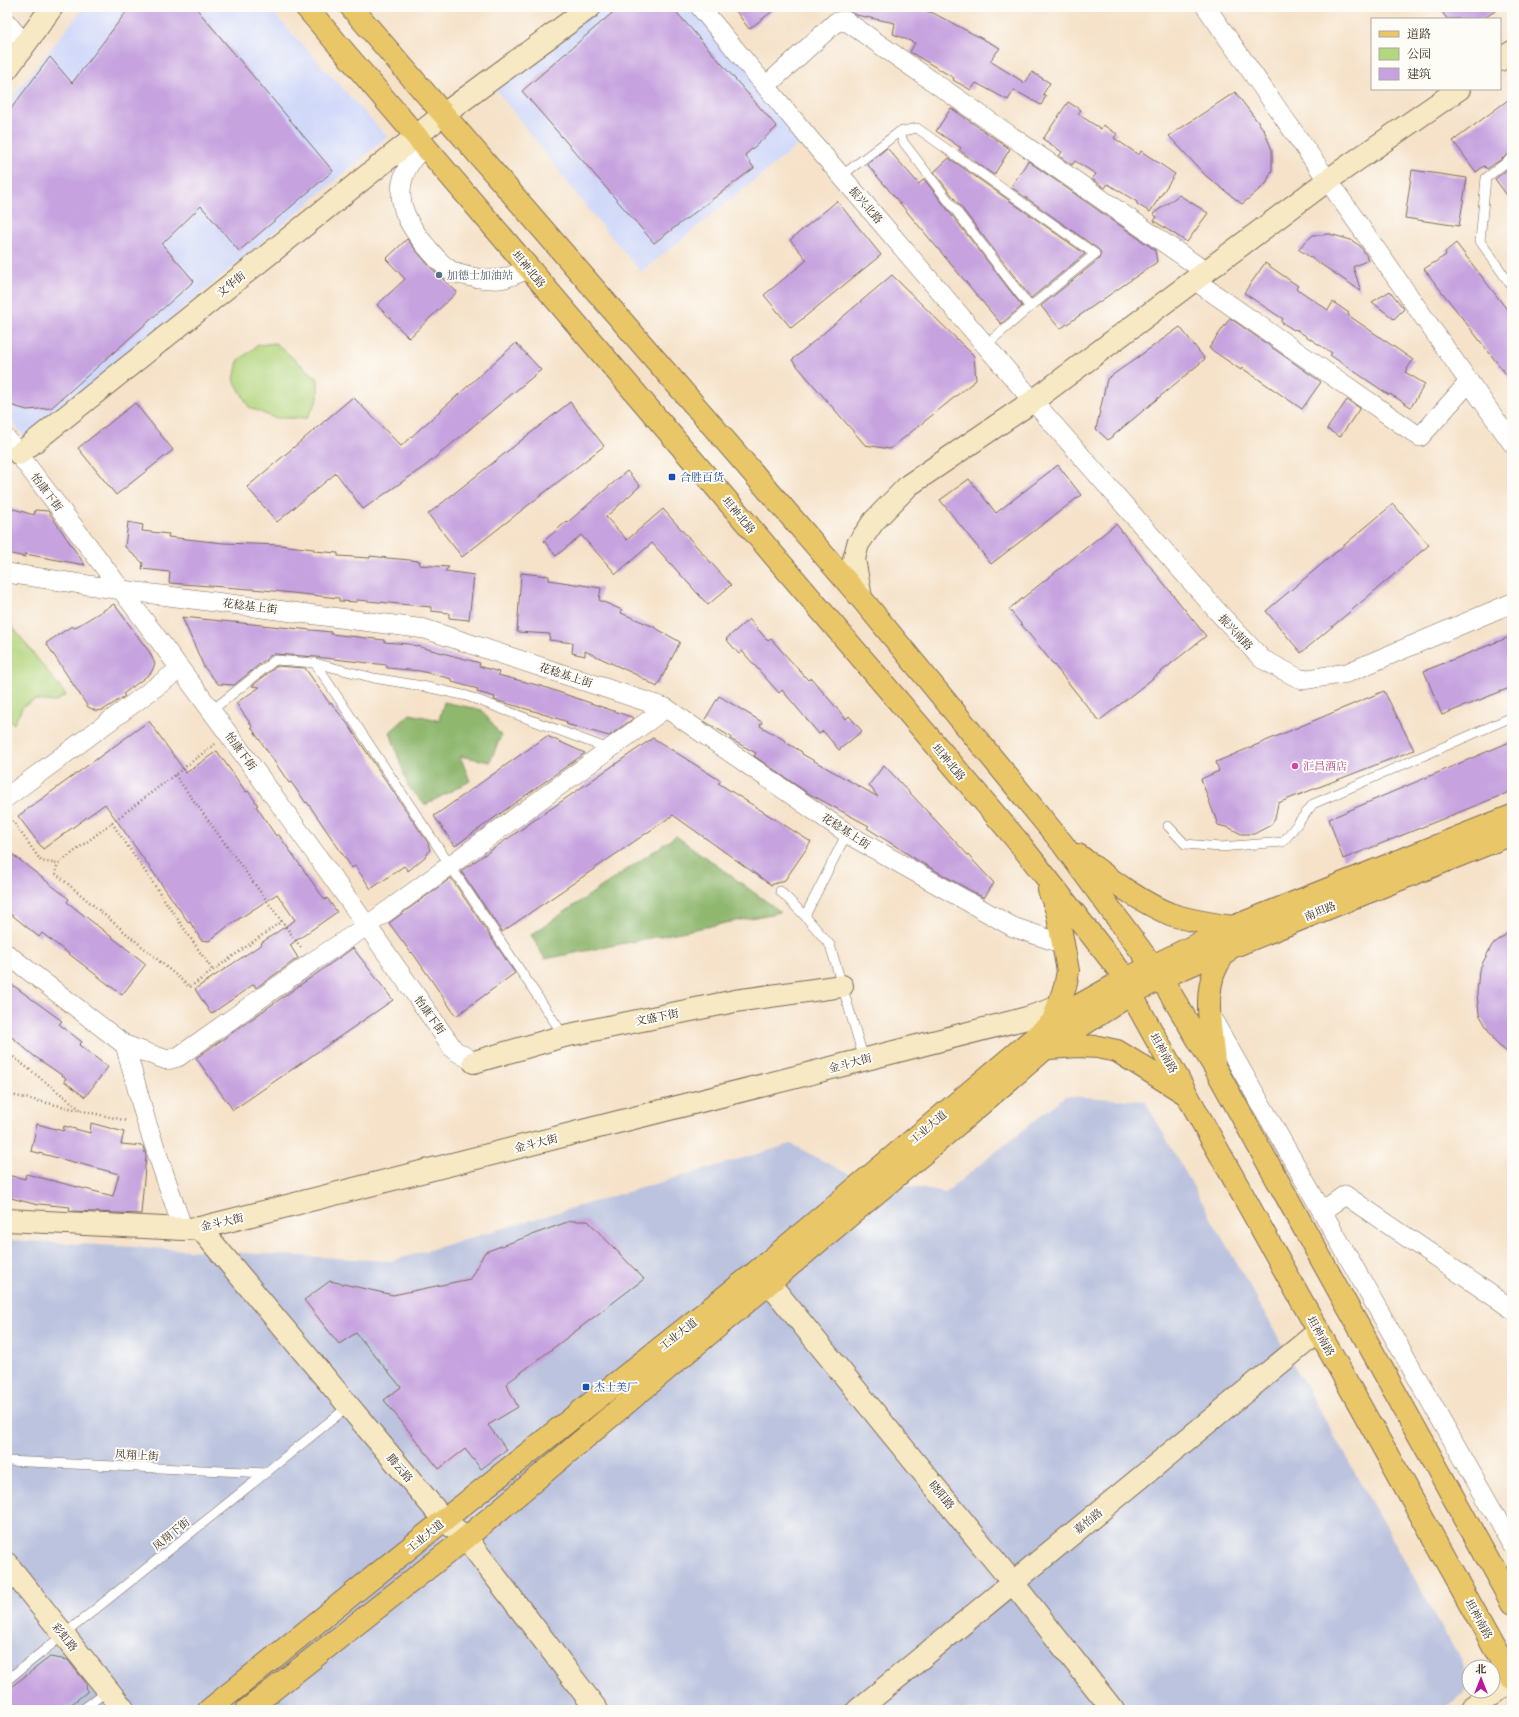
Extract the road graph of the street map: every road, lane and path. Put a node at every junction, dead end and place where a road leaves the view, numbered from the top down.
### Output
1 (36, 7) edge
2 (52, 7) edge
3 (306, 7) edge
4 (351, 7) edge
5 (590, 7) edge
6 (700, 7) edge
7 (1206, 7) edge
8 (10, 35) edge
9 (1512, 52) edge
10 (1501, 59) edge
11 (7, 69) edge
12 (766, 86) junction
13 (1458, 90) edge
14 (444, 114) junction
15 (899, 132) junction
16 (420, 142) junction
17 (1512, 158) edge
18 (841, 176) junction
19 (1328, 180) junction
20 (529, 269) junction
21 (1200, 276) junction
22 (1512, 287) edge
23 (1030, 307) junction
24 (986, 345) junction
25 (1469, 382) junction
26 (1033, 401) junction
27 (1512, 443) edge
28 (11, 452) edge
29 (7, 573) edge
30 (122, 590) junction
31 (861, 598) junction
32 (1512, 603) edge
33 (315, 663) junction
34 (180, 668) junction
35 (666, 708) junction
36 (211, 711) junction
37 (1512, 717) edge
38 (228, 734) junction
39 (609, 749) junction
40 (175, 775) junction
41 (7, 797) edge
42 (7, 813) edge
43 (1512, 816) edge
44 (112, 823) junction
45 (1168, 826) dead end
46 (847, 833) junction
47 (1512, 834) edge
48 (1062, 843) junction
49 (58, 864) junction
50 (450, 865) junction
51 (1044, 875) junction
52 (780, 891) dead end
53 (806, 916) junction
54 (282, 921) junction
55 (368, 925) junction
56 (1231, 938) junction
57 (1064, 944) junction
58 (7, 954) edge
59 (312, 962) junction
60 (213, 971) junction
61 (1157, 972) junction
62 (842, 986) junction
63 (1128, 986) junction
64 (1210, 1014) junction
65 (1055, 1015) junction
66 (564, 1036) junction
67 (125, 1045) junction
68 (1046, 1048) junction
69 (7, 1052) edge
70 (864, 1059) junction
71 (474, 1062) joint
72 (1214, 1066) junction
73 (7, 1094) edge
74 (1188, 1096) junction
75 (82, 1111) junction
76 (146, 1122) junction
77 (1322, 1210) junction
78 (7, 1220) edge
79 (192, 1229) junction
80 (769, 1283) junction
81 (1512, 1309) edge
82 (1319, 1331) junction
83 (349, 1406) junction
84 (7, 1461) edge
85 (266, 1473) junction
86 (444, 1520) junction
87 (466, 1538) junction
88 (1512, 1544) edge
89 (7, 1564) edge
90 (1013, 1583) junction
91 (1512, 1602) edge
92 (64, 1635) junction
93 (1512, 1679) edge
94 (7, 1680) edge
95 (108, 1690) junction
96 (82, 1710) edge
97 (124, 1710) edge
98 (209, 1710) edge
99 (247, 1710) edge
100 (597, 1710) edge
101 (858, 1710) edge
102 (1113, 1710) edge
103 (1472, 1710) edge

1 - 8 street
2 - 11 street
3 - 16 main road, 坦神北路
4 - 14 main road
5 - 14 street, 文华街
6 - 12 street, 振兴北路
7 - 19 street
9 - 10 street
12 - 18 street, 振兴北路
12 - 21 street
13 - 19 street
14 - 16 street, 文华街
14 - 31 main road
15 - 18 lane
15 - 23 lane
15 - 23 lane
16 - 20 main road, 坦神北路
16 - 20 street
16 - 28 street, 文华街
17 - 22 lane
18 - 24 street, 振兴北路
19 - 21 street
19 - 25 street
20 - 51 main road, 坦神北路
21 - 25 street
21 - 26 street
23 - 24 lane
24 - 26 street, 振兴北路
25 - 27 street
26 - 31 street
26 - 32 street, 振兴南路
28 - 30 street, 怡康下街
29 - 30 street, 花稔基上街
30 - 34 street, 怡康下街
30 - 35 street, 花稔基上街
31 - 48 main road
33 - 36 lane
33 - 39 lane
33 - 50 lane
34 - 36 street, 怡康下街
34 - 41 street
35 - 39 street
35 - 46 street, 花稔基上街
36 - 38 street, 怡康下街
37 - 45 lane
38 - 40 path
38 - 55 street, 怡康下街
39 - 50 street
40 - 44 path
40 - 54 path
42 - 49 path
43 - 56 main road, 南坦路
44 - 49 path
44 - 60 path
46 - 53 lane
46 - 57 street, 花稔基上街
47 - 56 main road, 南坦路
48 - 56 main road
48 - 61 main road
49 - 60 path
50 - 55 street
50 - 66 lane
51 - 57 main road
51 - 63 main road, 坦神北路
52 - 53 lane
53 - 62 lane
54 - 59 path
54 - 60 path
55 - 59 street
55 - 71 street, 怡康下街
56 - 61 main road, 南坦路
56 - 64 main road
57 - 65 main road
58 - 67 street
59 - 67 street
61 - 63 main road, 南坦路
61 - 72 main road
62 - 66 street, 文盛下街
62 - 70 lane
63 - 65 main road, 工业大道
63 - 68 main road, 工业大道
63 - 74 main road, 坦神南路
64 - 72 main road
64 - 77 street
65 - 70 street, 金斗大街
65 - 86 main road, 工业大道
66 - 71 street, 文盛下街
67 - 76 street
68 - 74 main road
68 - 80 main road, 工业大道
69 - 75 path
70 - 79 street, 金斗大街
72 - 91 main road
73 - 75 path
74 - 82 main road, 坦神南路
75 - 76 path
76 - 79 street
77 - 81 street
77 - 88 street
78 - 79 street, 金斗大街
79 - 83 street, 腾云路
80 - 87 main road, 工业大道
80 - 90 street, 晓阳路
82 - 90 street, 嘉怡路
82 - 93 main road, 坦神南路
83 - 85 lane, 凤翔下街
83 - 86 street, 腾云路
84 - 85 lane, 凤翔上街
85 - 92 lane, 凤翔下街
86 - 87 street, 腾云路
86 - 98 main road, 工业大道
87 - 99 main road, 工业大道
87 - 100 street, 腾云路
89 - 92 street, 彩虹路
90 - 101 street, 嘉怡路
90 - 102 street, 晓阳路
92 - 94 lane, 凤翔下街
92 - 95 street, 彩虹路
93 - 103 street
95 - 96 lane
95 - 97 street, 彩虹路

